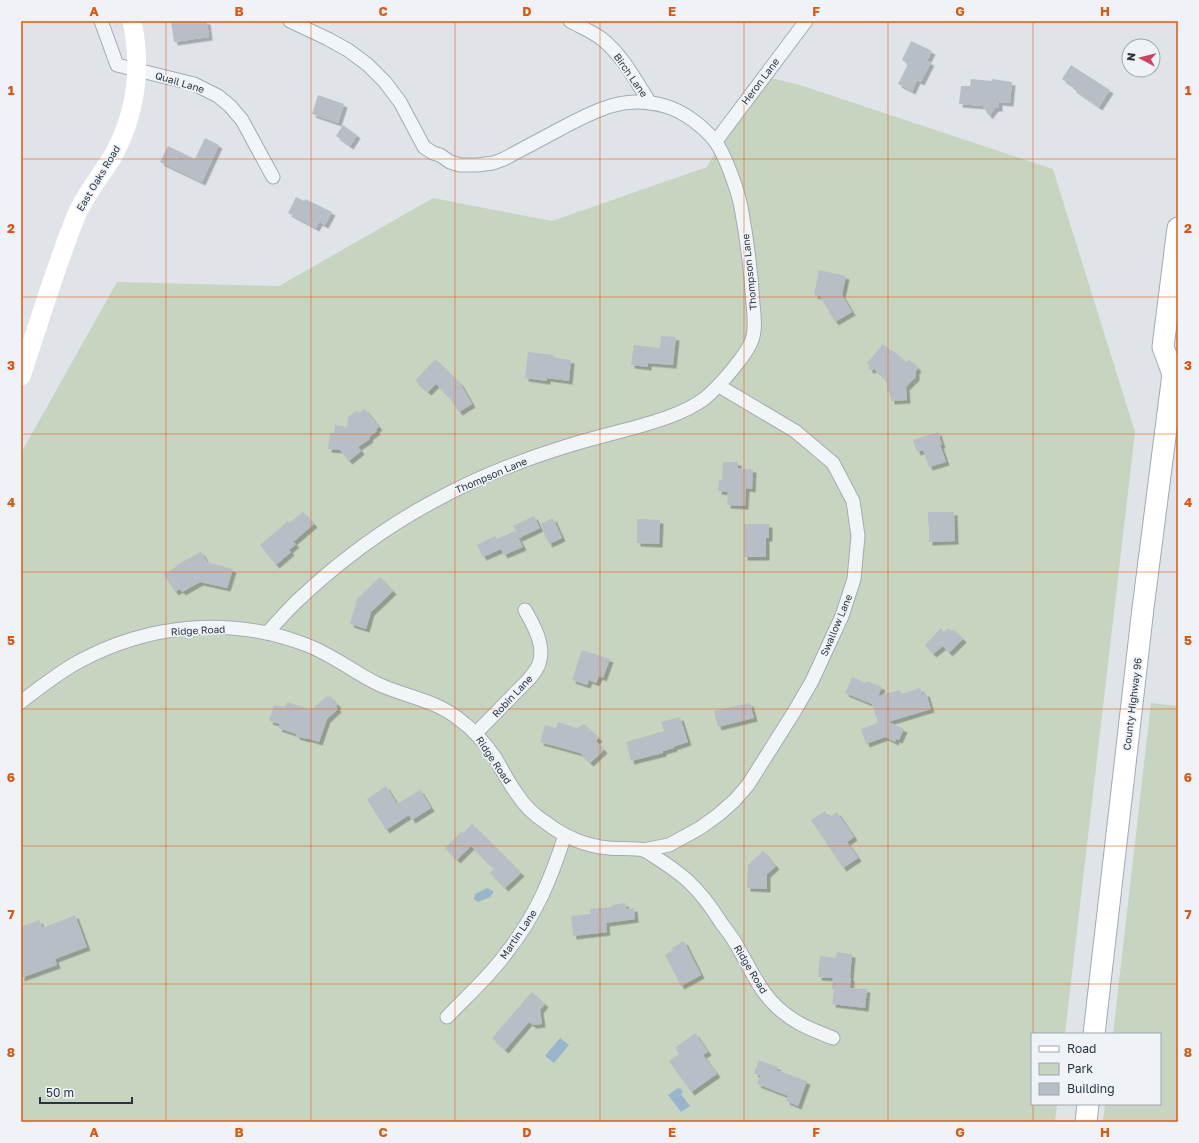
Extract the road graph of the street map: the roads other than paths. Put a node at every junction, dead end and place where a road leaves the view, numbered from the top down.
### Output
1 (101, 21) edge
2 (132, 21) edge
3 (290, 21) edge
4 (570, 21) edge
5 (806, 21) edge
6 (137, 69) junction
7 (650, 103) junction
8 (716, 141) junction
9 (273, 177) dead end
10 (1178, 228) edge
11 (1176, 369) edge
12 (21, 376) edge
13 (719, 386) junction
14 (525, 610) dead end
15 (267, 633) junction
16 (21, 702) edge
17 (476, 734) junction
18 (565, 835) junction
19 (643, 850) junction
20 (447, 1017) dead end
21 (1094, 1033) edge
22 (833, 1038) dead end
23 (1088, 1105) edge
24 (1086, 1122) edge

1 - 6 street, Quail Lane
2 - 6 street, East Oaks Road
3 - 7 street, Thompson Lane
4 - 7 street, Birch Lane
5 - 8 street, Heron Lane
6 - 9 street, Quail Lane
6 - 12 street, East Oaks Road
7 - 8 street, Thompson Lane
8 - 13 street, Thompson Lane
10 - 11 main road, County Highway 96
11 - 21 main road, County Highway 96
13 - 15 street, Thompson Lane
13 - 19 street, Swallow Lane
14 - 17 street, Robin Lane
15 - 16 street, Ridge Road
15 - 17 street, Ridge Road
17 - 18 street, Ridge Road
18 - 19 street, Ridge Road
18 - 20 street, Martin Lane
19 - 22 street, Ridge Road
23 - 24 main road

